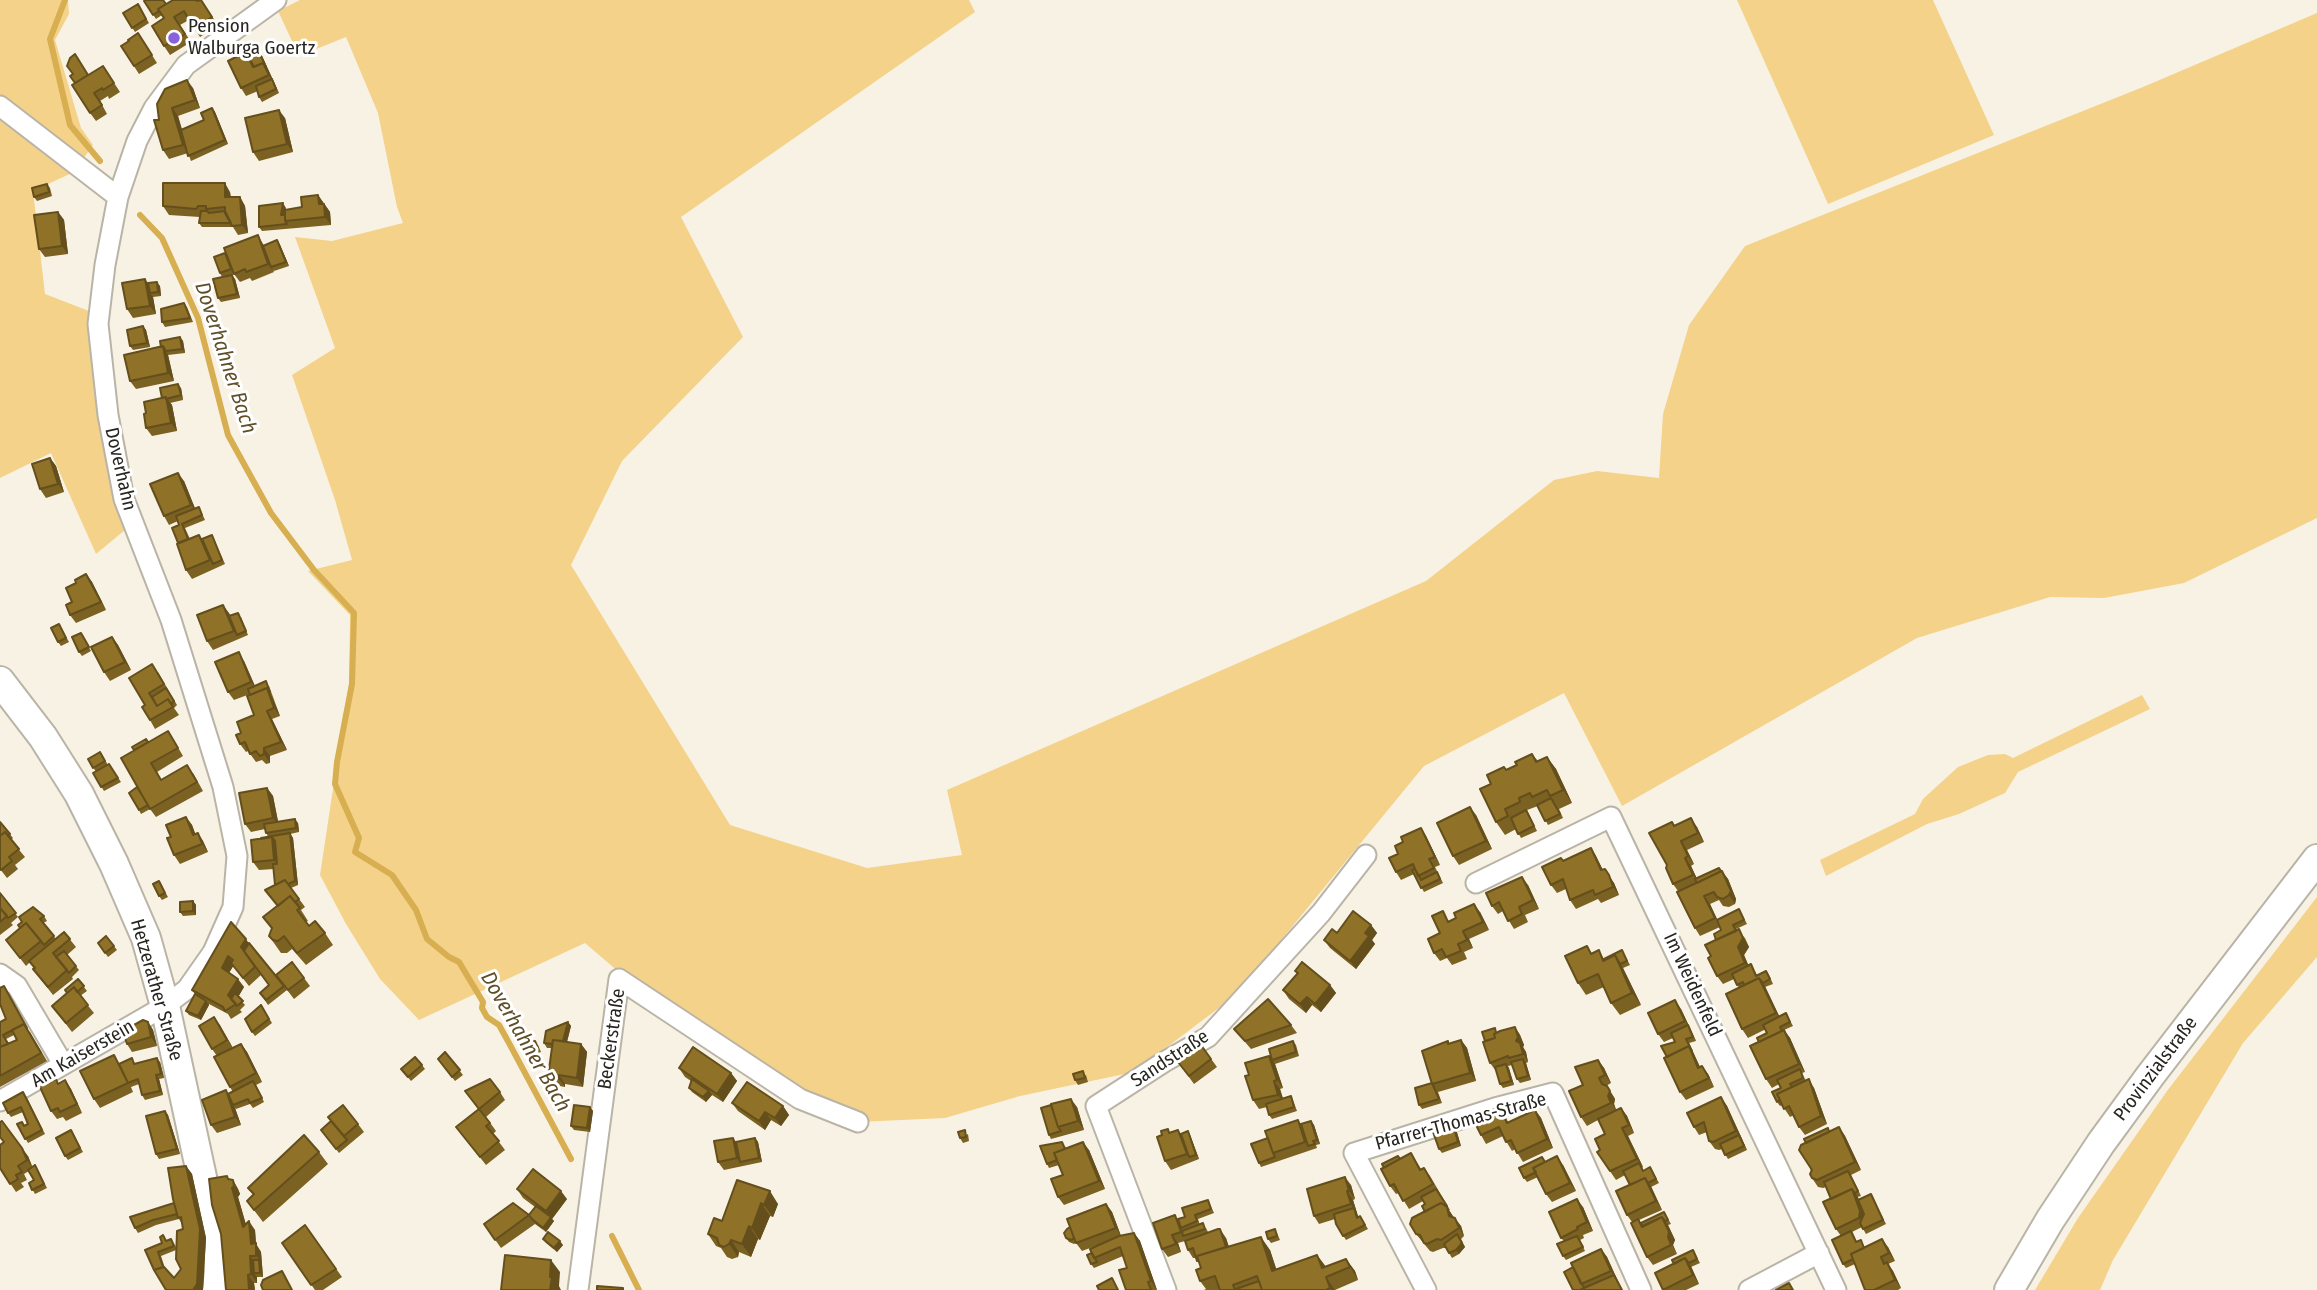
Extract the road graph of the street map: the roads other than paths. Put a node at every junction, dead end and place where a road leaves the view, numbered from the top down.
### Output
1 (276, 0) edge
2 (0, 106) edge
3 (118, 197) junction
4 (0, 681) edge
5 (1366, 855) dead end
6 (2317, 859) edge
7 (1476, 883) dead end
8 (0, 974) edge
9 (165, 1006) junction
10 (63, 1064) junction
11 (0, 1101) edge
12 (858, 1122) dead end
13 (1819, 1253) junction
14 (217, 1290) edge
15 (578, 1290) edge
16 (1166, 1290) edge
17 (1426, 1290) edge
18 (1640, 1290) edge
19 (1749, 1290) edge
20 (1836, 1290) edge
21 (2009, 1290) edge

1 - 3 street, Doverhahn
2 - 3 street
3 - 9 street, Doverhahn
4 - 9 street, Hetzerather Straße
5 - 16 street, Sandstraße
6 - 21 street, Provinzialstraße
7 - 13 street, Im Weidenfeld
8 - 10 street
9 - 10 street, Am Kaiserstein
9 - 14 street, Hetzerather Straße
10 - 11 street, Am Kaiserstein
12 - 15 street, Beckerstraße
13 - 19 street
13 - 20 street, Im Weidenfeld
17 - 18 street, Pfarrer-Thomas-Straße

